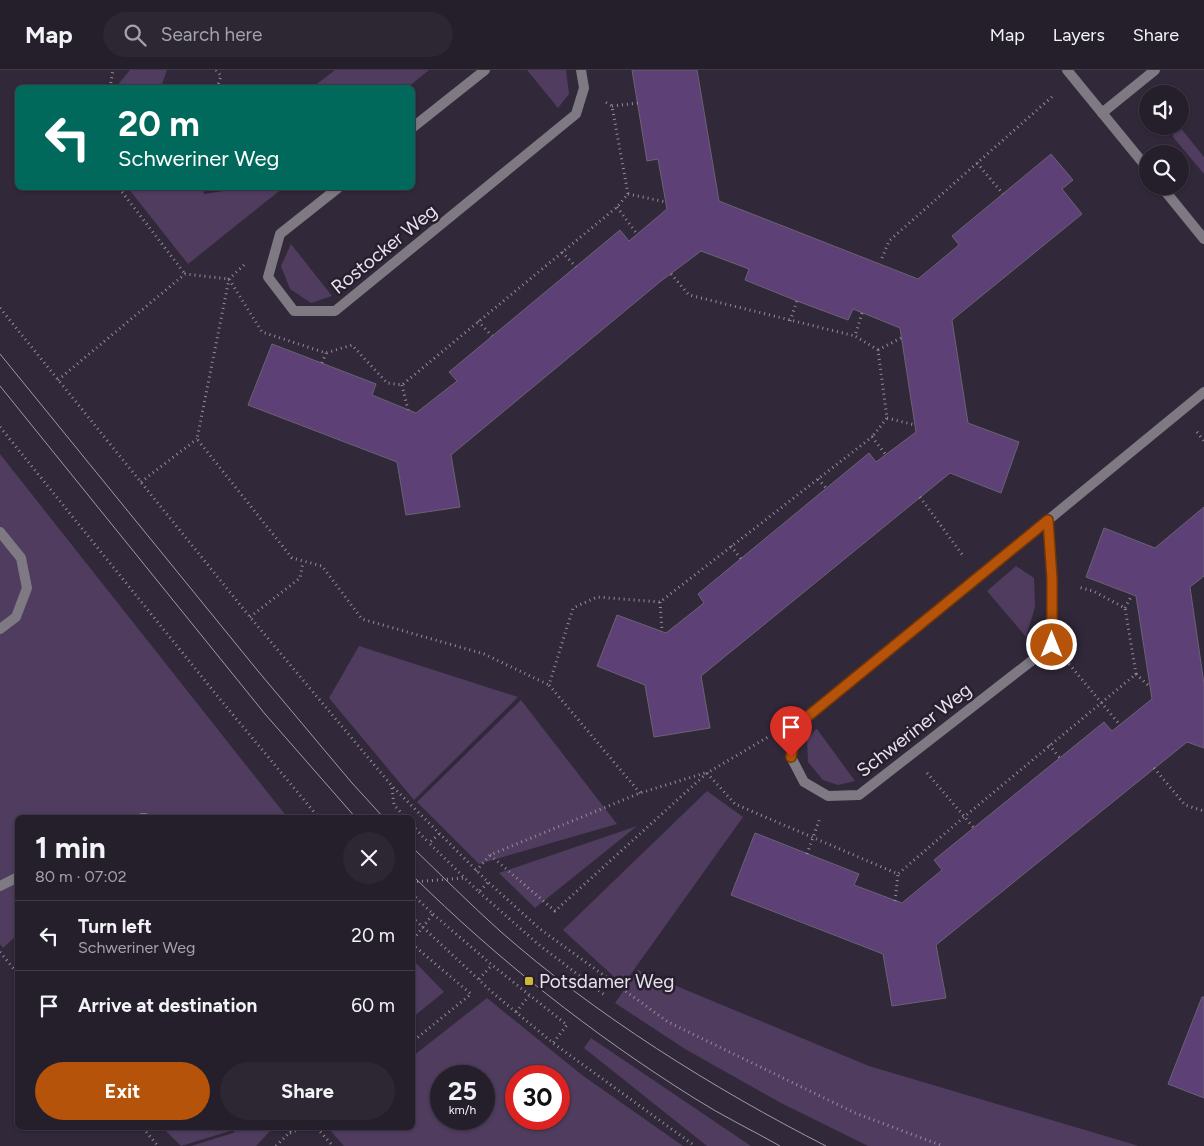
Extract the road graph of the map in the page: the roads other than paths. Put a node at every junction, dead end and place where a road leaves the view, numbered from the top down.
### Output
1 (485, 70) edge
2 (581, 70) edge
3 (1066, 70) edge
4 (1156, 70) edge
5 (1102, 113) junction
6 (415, 126) edge
7 (1139, 158) edge
8 (335, 190) edge
9 (1168, 195) edge
10 (1204, 239) edge
11 (1204, 392) edge
12 (1048, 520) junction
13 (0, 532) edge
14 (0, 629) edge
15 (15, 878) edge
16 (0, 886) edge

1 - 6 street
2 - 8 street, Rostocker Weg
3 - 5 street
4 - 5 street
5 - 7 street
9 - 10 street
11 - 12 street
12 - 12 street, Schweriner Weg
13 - 14 street
15 - 16 street

